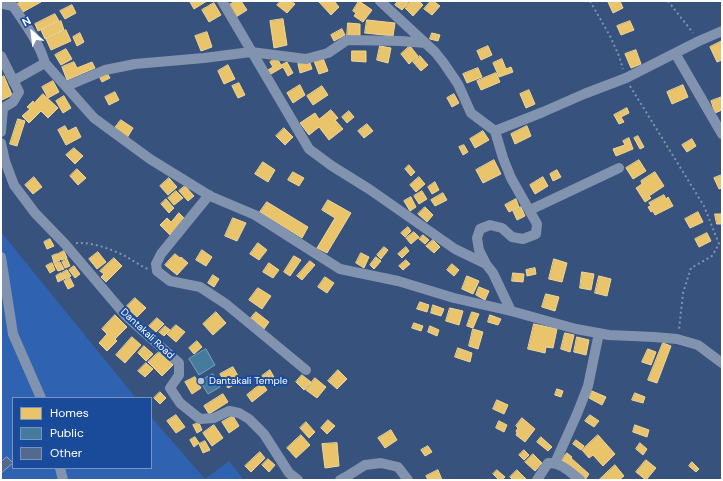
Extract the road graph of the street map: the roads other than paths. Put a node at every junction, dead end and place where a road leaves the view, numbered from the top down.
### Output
1 (222, 1) edge
2 (380, 1) edge
3 (2, 4) edge
4 (722, 32) edge
5 (425, 43) junction
6 (251, 52) junction
7 (675, 53) junction
8 (1, 56) edge
9 (45, 63) junction
10 (13, 81) junction
11 (67, 86) junction
12 (2, 108) edge
13 (721, 130) edge
14 (495, 131) junction
15 (1, 132) edge
16 (1, 143) edge
17 (619, 168) dead end
18 (208, 195) junction
19 (530, 210) junction
20 (1, 257) edge
21 (486, 264) junction
22 (511, 311) junction
23 (599, 333) junction
24 (722, 363) edge
25 (306, 370) dead end
26 (41, 397) edge
27 (555, 463) junction
28 (60, 469) edge
29 (63, 480) edge
30 (298, 480) edge
31 (340, 480) edge
32 (408, 480) edge
33 (537, 480) edge
34 (580, 480) edge

1 - 6 street
2 - 5 street
3 - 9 street
4 - 7 street
5 - 6 street
5 - 14 street
6 - 11 street
6 - 21 street
7 - 13 street
7 - 14 street
8 - 10 street
9 - 10 street
9 - 11 street
10 - 12 street
11 - 18 street
12 - 15 street
14 - 19 street
16 - 30 street, Dantakali Road
17 - 19 street
18 - 22 street
18 - 25 street
19 - 21 street
20 - 26 street
21 - 22 street
22 - 23 street
23 - 24 street
23 - 27 street
27 - 33 street
27 - 34 street
28 - 29 street
31 - 32 street

